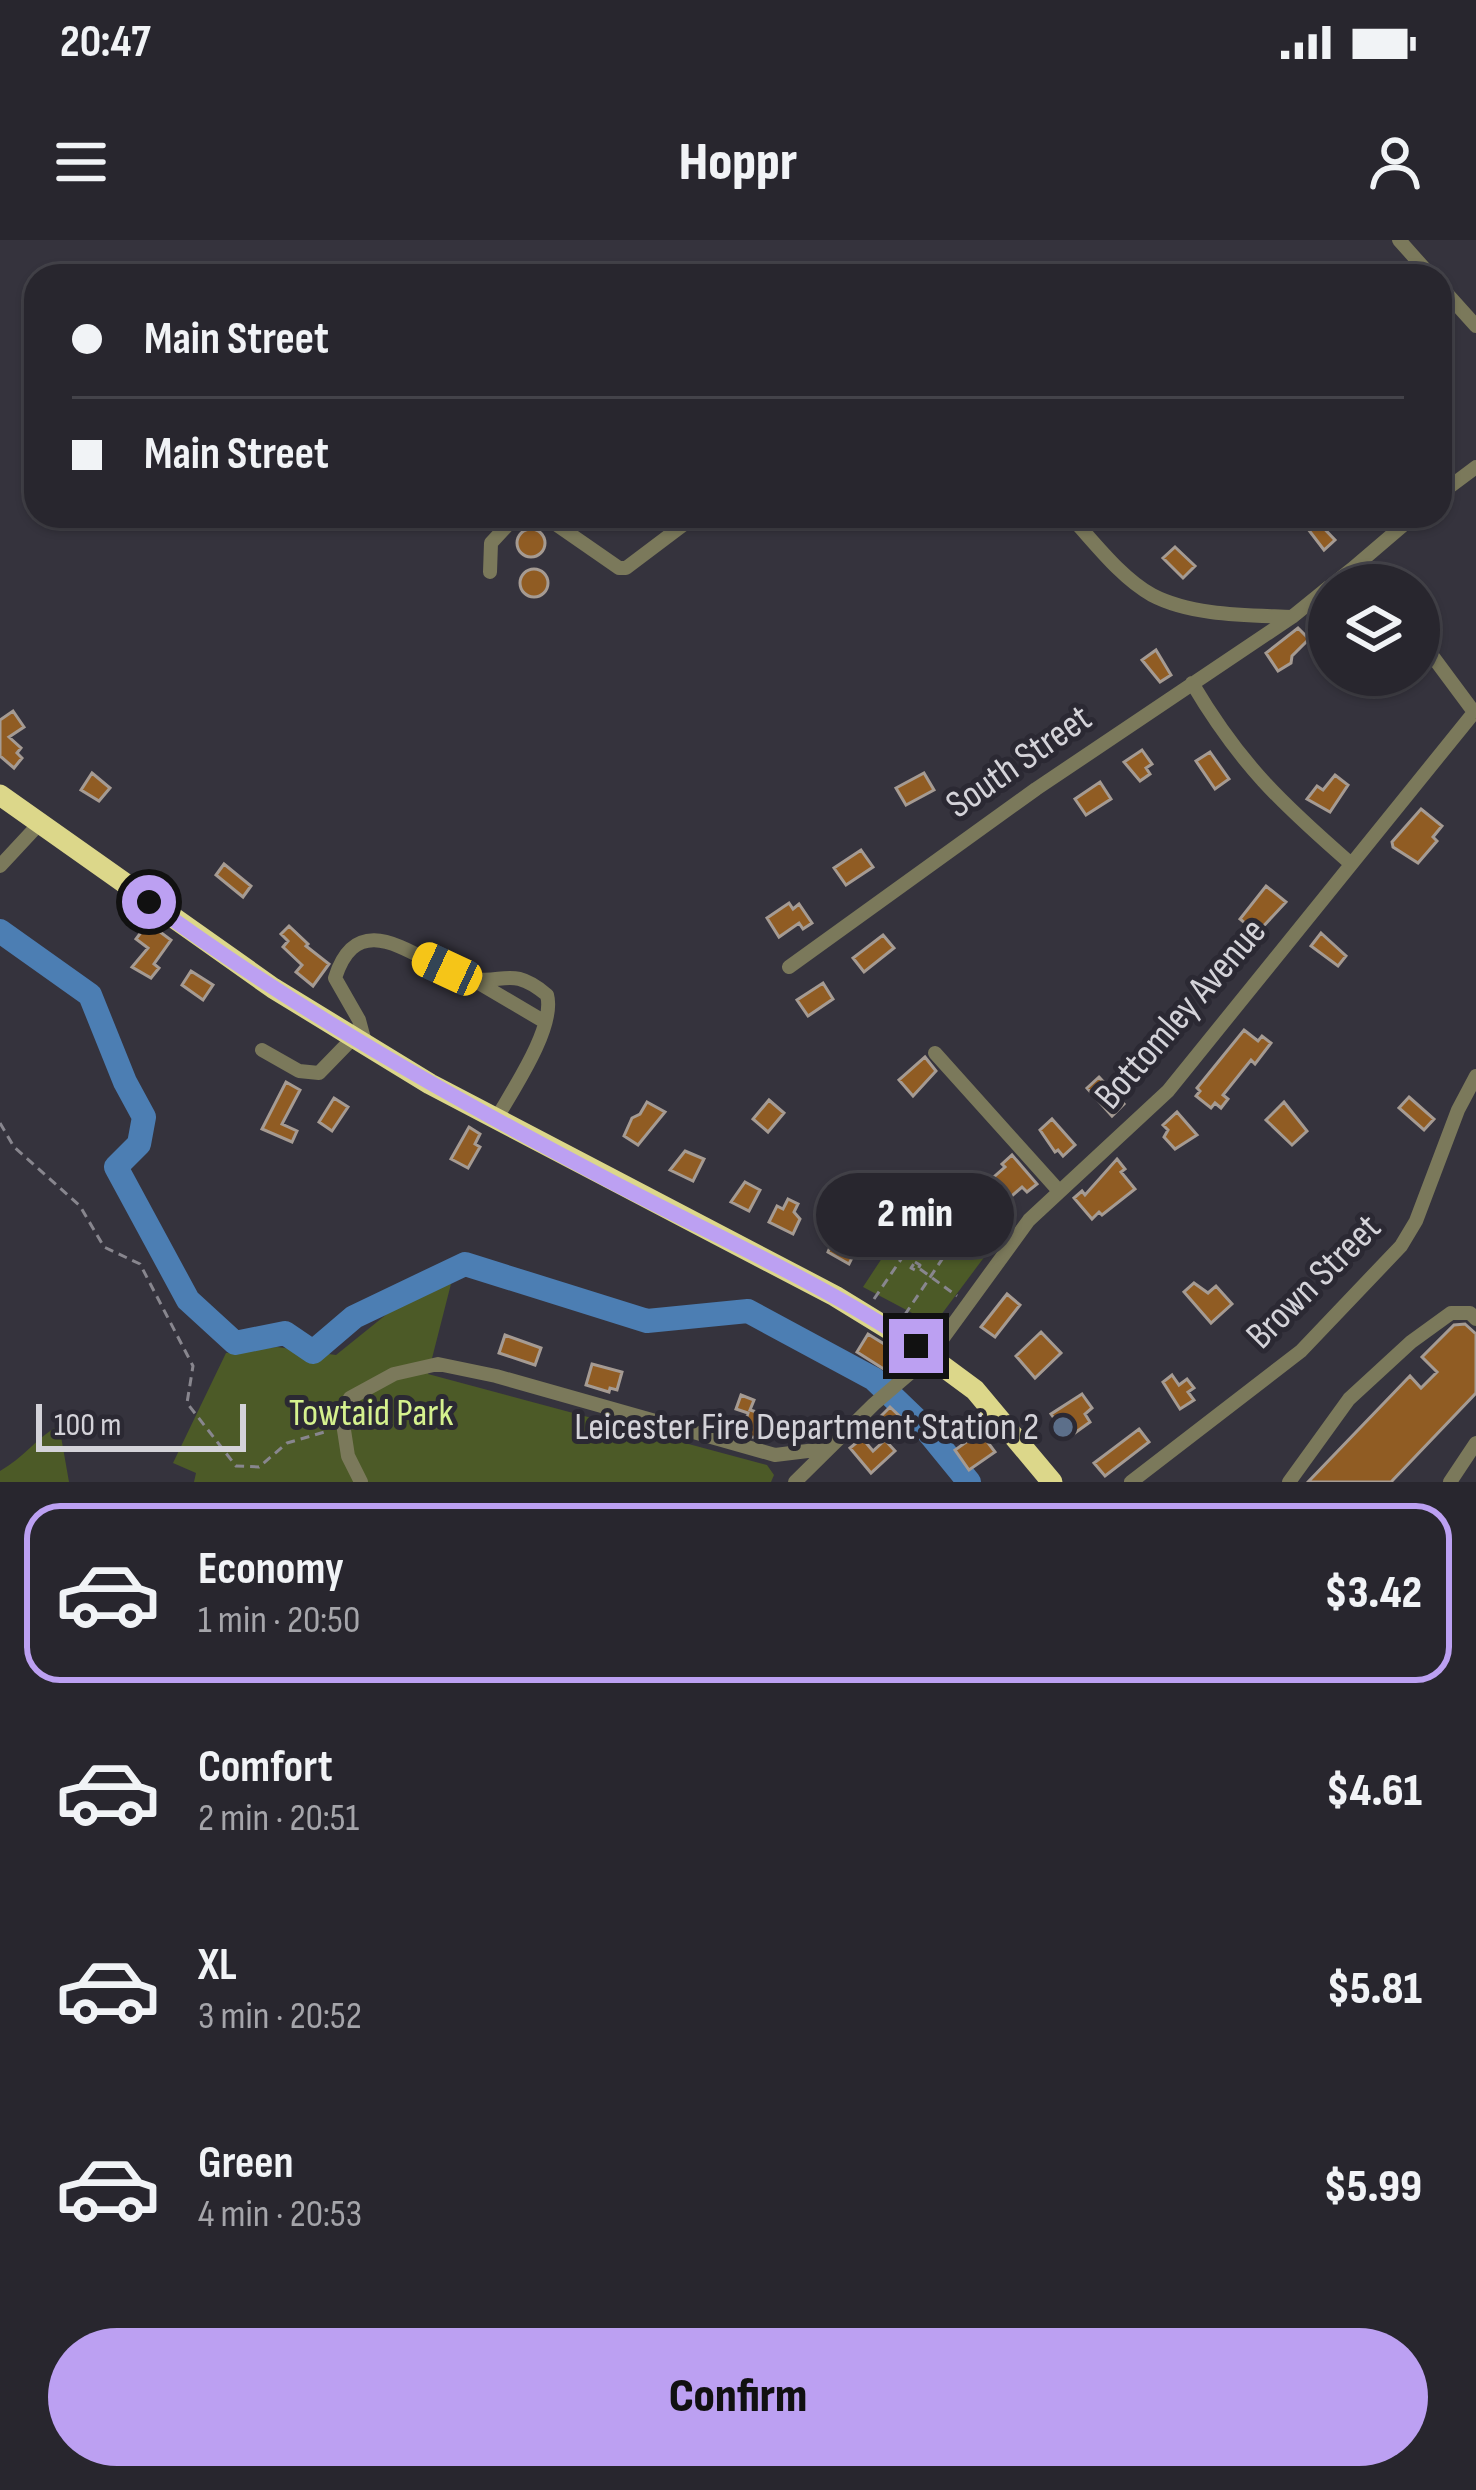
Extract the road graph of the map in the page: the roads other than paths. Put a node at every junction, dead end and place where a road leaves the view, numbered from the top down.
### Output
1 (1399, 240) edge
2 (1420, 264) edge
3 (1452, 299) edge
4 (1476, 326) edge
5 (505, 528) edge
6 (561, 528) edge
7 (679, 528) edge
8 (1082, 528) edge
9 (1400, 528) edge
10 (1357, 564) edge
11 (490, 572) dead end
12 (1308, 604) edge
13 (1292, 617) junction
14 (1440, 665) edge
15 (1192, 683) junction
16 (1475, 711) edge
17 (0, 795) edge
18 (40, 823) junction
19 (1350, 863) junction
20 (0, 866) edge
21 (789, 967) dead end
22 (472, 979) junction
23 (544, 1022) junction
24 (360, 1041) junction
25 (262, 1050) dead end
26 (935, 1054) dead end
27 (1476, 1076) edge
28 (496, 1121) junction
29 (1059, 1192) junction
30 (1476, 1319) edge
31 (930, 1356) junction
32 (1476, 1443) edge
33 (829, 1448) junction
34 (361, 1482) edge
35 (794, 1482) edge
36 (1052, 1482) edge
37 (1131, 1482) edge
38 (1289, 1482) edge
39 (1450, 1482) edge

1 - 2 street
3 - 4 street
5 - 11 street
6 - 7 street
8 - 13 street
9 - 10 street, South Street
12 - 13 street, South Street
13 - 15 street, South Street
14 - 16 street
15 - 19 street
15 - 21 street, South Street
16 - 19 street, Bottomley Avenue
17 - 18 highway
18 - 20 street
18 - 24 highway
19 - 29 street, Bottomley Avenue
22 - 23 street
22 - 23 street
22 - 24 street
23 - 28 street
24 - 25 street
24 - 28 highway
26 - 29 street
27 - 37 street, Brown Street
28 - 31 highway
29 - 31 street, Bottomley Avenue
30 - 38 street
31 - 33 street, Bottomley Avenue
31 - 36 highway
32 - 39 street
33 - 34 street
33 - 35 street, Bottomley Avenue

